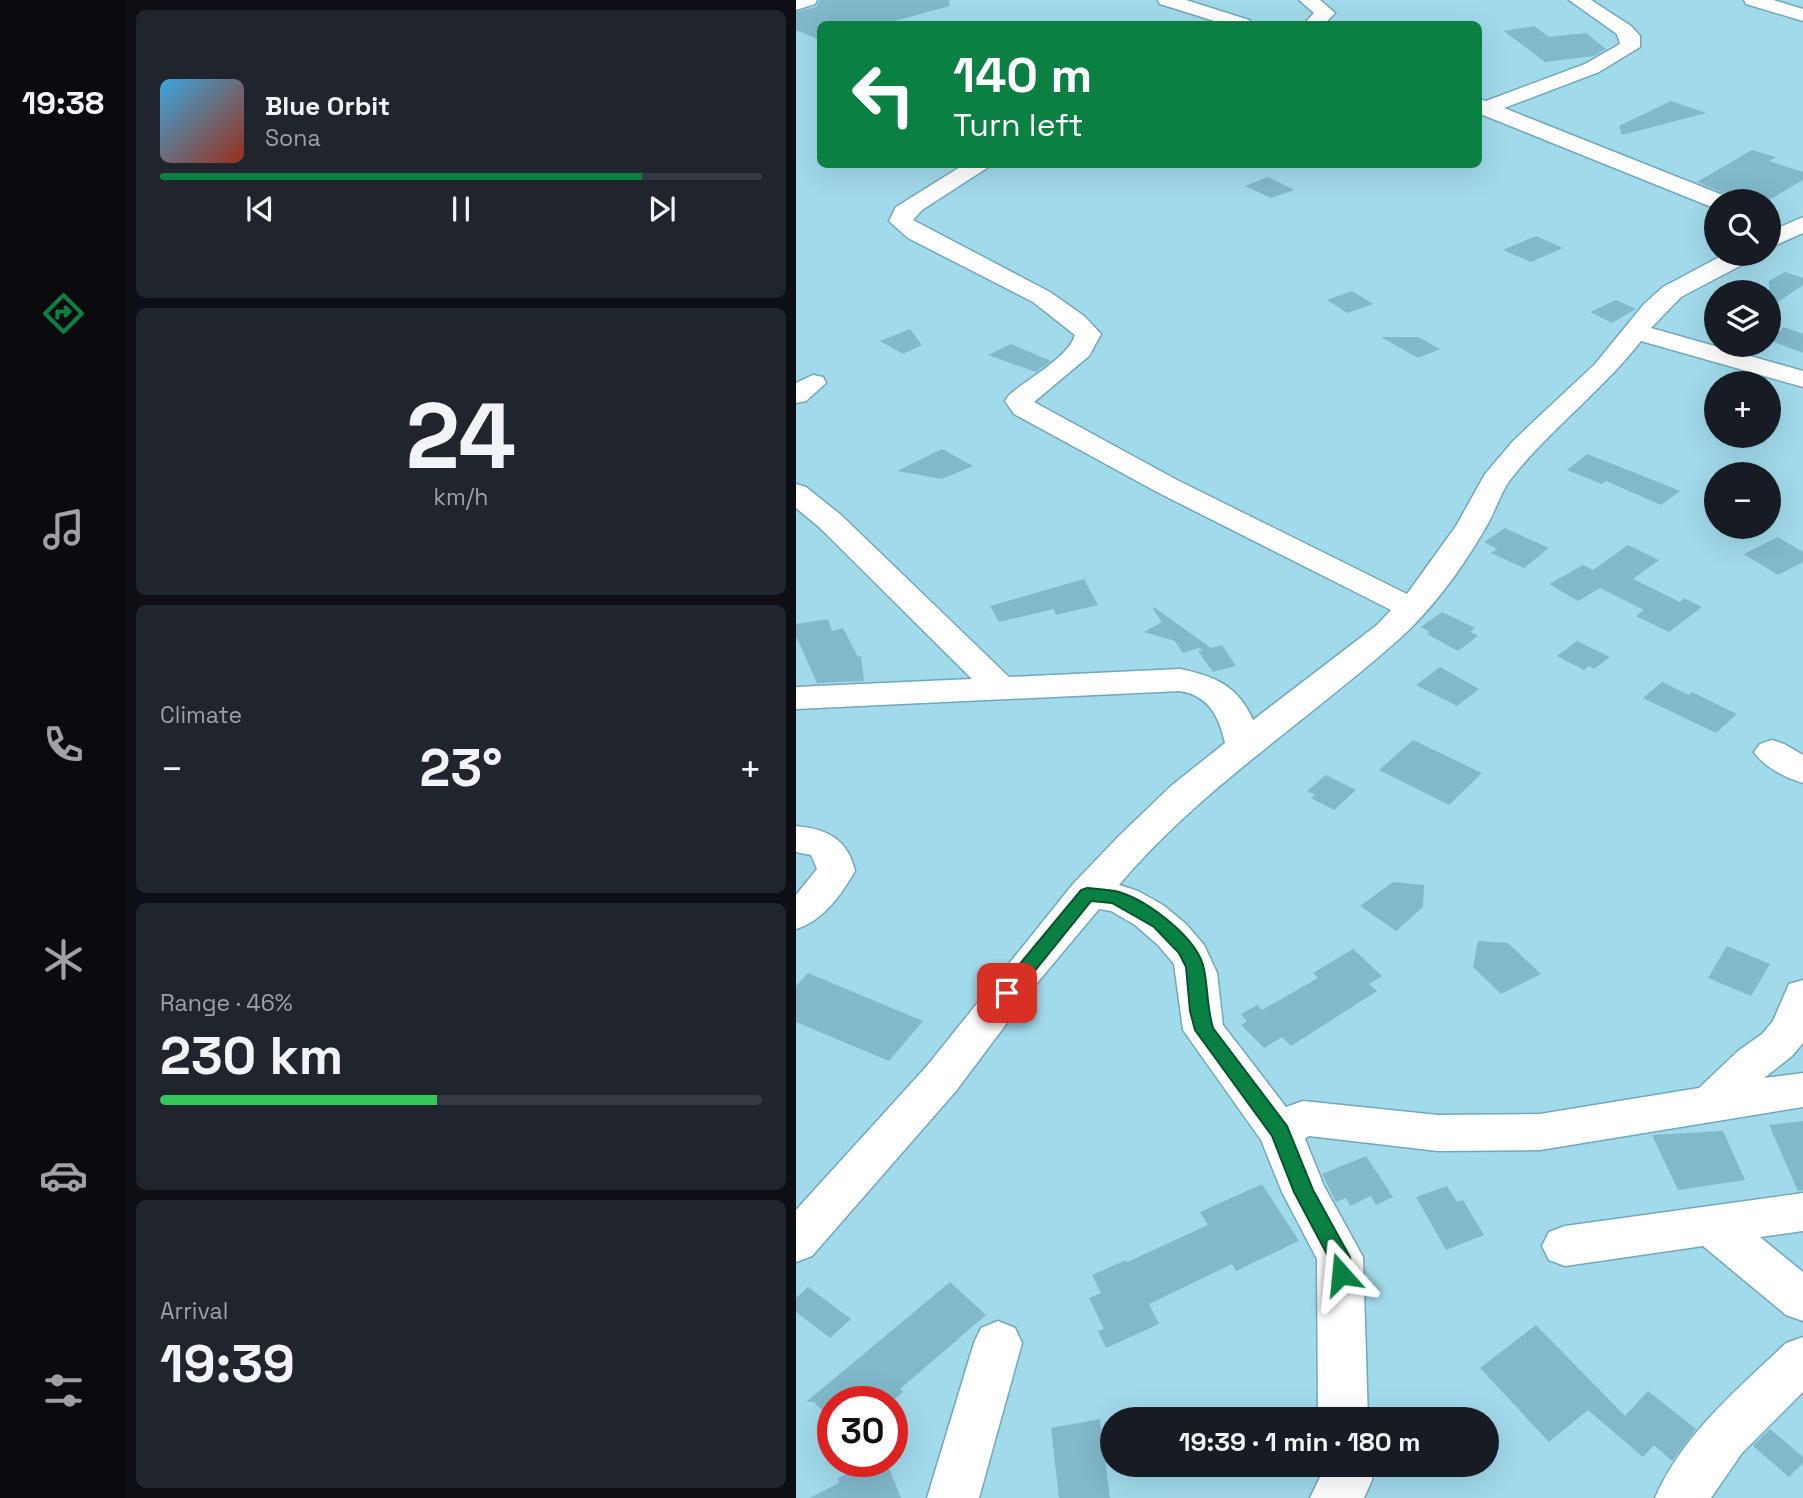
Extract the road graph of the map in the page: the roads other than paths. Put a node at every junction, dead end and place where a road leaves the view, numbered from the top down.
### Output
1 (808, 0) edge
2 (1168, 0) edge
3 (1308, 0) edge
4 (1578, 0) edge
5 (1753, 0) edge
6 (796, 4) edge
7 (1803, 15) edge
8 (1233, 21) edge
9 (1317, 21) edge
10 (1482, 106) edge
11 (975, 168) edge
12 (1704, 196) edge
13 (1721, 266) edge
14 (1635, 331) junction
15 (1803, 379) edge
16 (796, 493) edge
17 (1411, 608) junction
18 (1000, 688) junction
19 (796, 698) edge
20 (1243, 746) junction
21 (1772, 752) dead end
22 (1803, 771) edge
23 (796, 839) edge
24 (1087, 894) junction
25 (796, 915) edge
26 (1803, 995) edge
27 (1803, 1090) edge
28 (1711, 1103) junction
29 (1280, 1132) junction
30 (1803, 1212) edge
31 (1712, 1226) junction
32 (796, 1242) edge
33 (1565, 1246) dead end
34 (1803, 1300) edge
35 (998, 1343) dead end
36 (1803, 1359) edge
37 (1343, 1407) edge
38 (1346, 1477) edge
39 (953, 1498) edge
40 (1336, 1498) edge
41 (1681, 1498) edge

1 - 6 street
2 - 8 street
3 - 9 street
4 - 10 street
5 - 7 street
10 - 12 street
11 - 17 street
13 - 14 street
14 - 15 street
14 - 17 street
16 - 18 street
17 - 20 street
18 - 19 street
18 - 20 street
20 - 24 street
21 - 22 street
23 - 25 street
24 - 29 street
24 - 32 street
26 - 28 street
27 - 28 street
28 - 29 street
29 - 37 street
30 - 31 street
31 - 33 street
31 - 34 street
35 - 39 street
36 - 41 street
38 - 40 street

